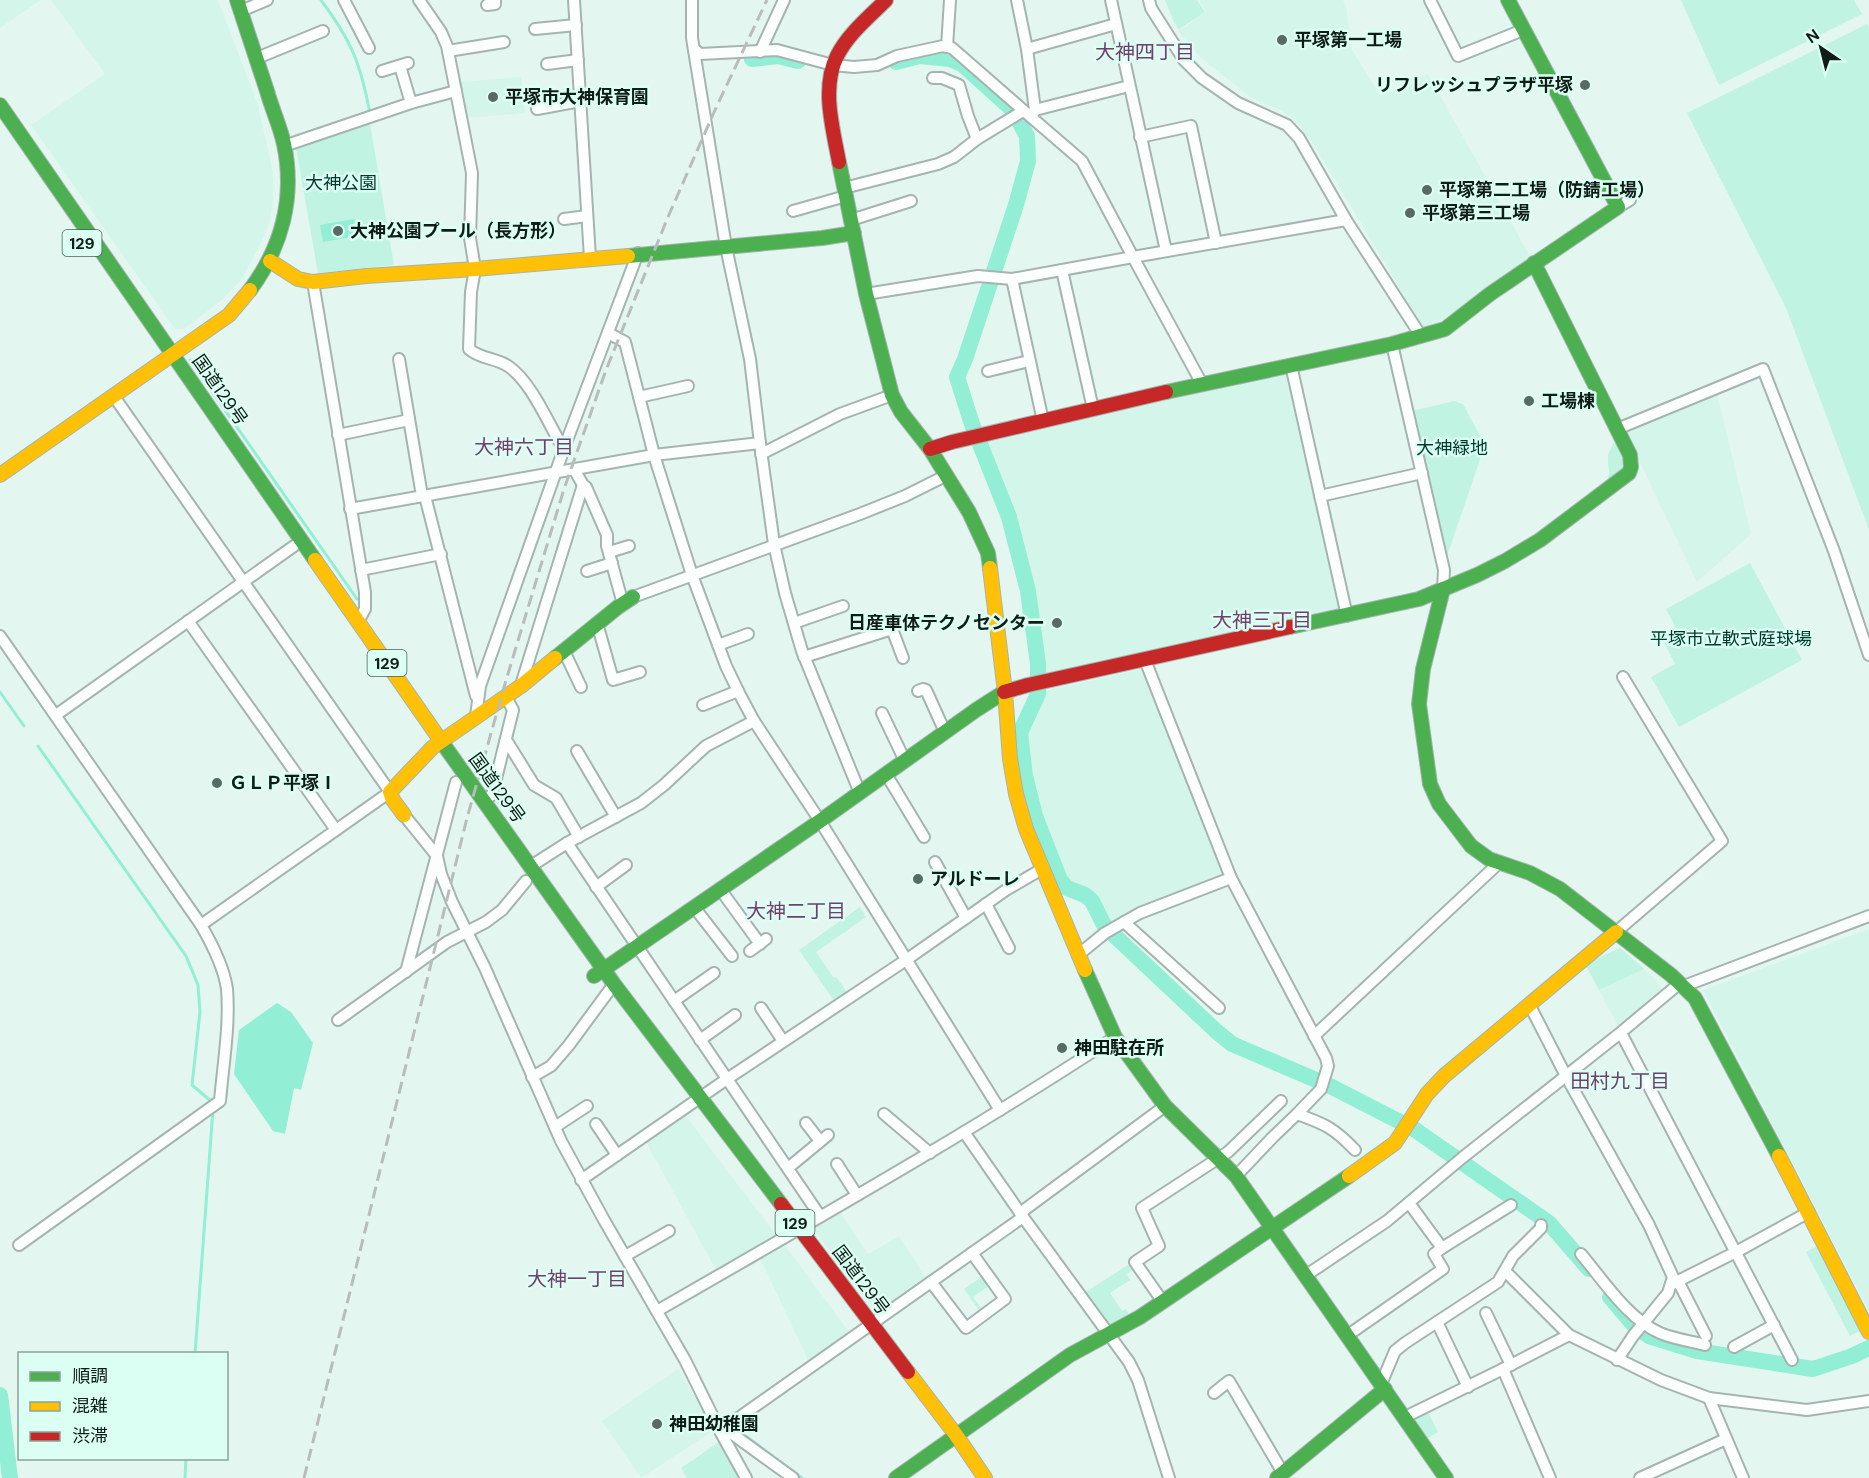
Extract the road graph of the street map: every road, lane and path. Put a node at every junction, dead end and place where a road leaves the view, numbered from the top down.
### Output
1 (267, 0) edge
2 (344, 0) edge
3 (419, 0) edge
4 (574, 0) edge
5 (692, 0) edge
6 (784, 0) edge
7 (950, 0) edge
8 (1017, 0) edge
9 (1111, 0) edge
10 (1149, 0) edge
11 (1430, 0) edge
12 (1508, 0) edge
13 (882, 2) edge
14 (362, 4) dead end
15 (239, 6) edge
16 (351, 10) junction
17 (1116, 24) junction
18 (576, 25) junction
19 (535, 29) dead end
20 (1522, 30) junction
21 (323, 31) dead end
22 (498, 41) dead end
23 (946, 47) junction
24 (369, 48) dead end
25 (694, 49) junction
26 (1027, 49) junction
27 (448, 51) junction
28 (760, 52) junction
29 (256, 58) junction
30 (578, 60) junction
31 (548, 64) dead end
32 (833, 65) junction
33 (382, 71) dead end
34 (939, 75) dead end
35 (1129, 86) junction
36 (456, 91) junction
37 (580, 101) junction
38 (411, 103) junction
39 (0, 105) edge
40 (537, 109) dead end
41 (1030, 113) junction
42 (0, 125) edge
43 (1140, 137) junction
44 (977, 139) junction
45 (284, 146) junction
46 (845, 192) junction
47 (911, 201) dead end
48 (793, 211) dead end
49 (588, 216) junction
50 (564, 219) dead end
51 (1346, 220) junction
52 (852, 227) junction
53 (1216, 243) junction
54 (726, 247) junction
55 (1166, 251) junction
56 (638, 254) junction
57 (1134, 257) junction
58 (590, 258) junction
59 (270, 261) junction
60 (1534, 263) junction
61 (475, 269) junction
62 (1062, 270) junction
63 (1012, 279) junction
64 (313, 282) junction
65 (866, 294) junction
66 (608, 333) junction
67 (1421, 336) junction
68 (1392, 344) junction
69 (169, 357) junction
70 (399, 359) dead end
71 (1029, 361) junction
72 (1291, 365) junction
73 (988, 371) dead end
74 (1202, 384) junction
75 (688, 386) dead end
76 (114, 395) junction
77 (892, 395) junction
78 (639, 397) junction
79 (1093, 409) junction
80 (409, 420) junction
81 (1042, 421) junction
82 (1617, 429) junction
83 (338, 435) junction
84 (566, 443) junction
85 (760, 448) junction
86 (930, 449) junction
87 (654, 455) junction
88 (574, 469) junction
89 (555, 473) junction
90 (1422, 473) junction
91 (0, 475) edge
92 (945, 476) junction
93 (583, 485) junction
94 (424, 496) junction
95 (1320, 496) junction
96 (350, 509) junction
97 (774, 544) junction
98 (294, 546) junction
99 (629, 546) dead end
100 (441, 554) junction
101 (610, 557) junction
102 (361, 570) junction
103 (587, 571) dead end
104 (692, 575) junction
105 (244, 582) junction
106 (1443, 590) junction
107 (628, 600) junction
108 (843, 606) dead end
109 (1347, 616) junction
110 (188, 621) junction
111 (358, 622) junction
112 (794, 623) junction
113 (597, 624) junction
114 (748, 634) dead end
115 (0, 636) edge
116 (718, 645) junction
117 (564, 651) junction
118 (904, 652) dead end
119 (1869, 655) edge
120 (804, 657) junction
121 (1145, 660) junction
122 (635, 677) dead end
123 (1623, 677) dead end
124 (521, 686) junction
125 (581, 687) dead end
126 (926, 690) dead end
127 (738, 691) junction
128 (1005, 692) junction
129 (506, 697) junction
130 (477, 699) junction
131 (703, 705) dead end
132 (882, 713) dead end
133 (56, 716) junction
134 (476, 716) junction
135 (754, 721) junction
136 (945, 732) junction
137 (506, 742) junction
138 (437, 744) junction
139 (583, 754) dead end
140 (905, 761) junction
141 (886, 774) junction
142 (456, 782) junction
143 (390, 792) junction
144 (860, 793) junction
145 (484, 800) junction
146 (405, 815) joint
147 (616, 817) junction
148 (820, 821) junction
149 (336, 830) junction
150 (579, 837) junction
151 (924, 837) dead end
152 (567, 843) junction
153 (437, 856) junction
154 (935, 862) dead end
155 (1500, 862) junction
156 (626, 865) dead end
157 (531, 867) junction
158 (1042, 869) junction
159 (1231, 878) junction
160 (526, 881) junction
161 (596, 887) junction
162 (720, 889) junction
163 (986, 904) junction
164 (694, 907) junction
165 (1869, 916) edge
166 (966, 918) junction
167 (1124, 922) junction
168 (201, 925) junction
169 (466, 931) junction
170 (1616, 932) junction
171 (759, 945) dead end
172 (637, 946) junction
173 (1008, 948) dead end
174 (1078, 955) junction
175 (732, 956) dead end
176 (906, 960) junction
177 (406, 972) junction
178 (599, 973) junction
179 (714, 973) dead end
180 (1682, 985) junction
181 (610, 989) junction
182 (674, 1000) junction
183 (1529, 1004) junction
184 (761, 1008) dead end
185 (1219, 1008) dead end
186 (735, 1015) dead end
187 (338, 1020) dead end
188 (1621, 1033) junction
189 (1314, 1036) junction
190 (1115, 1037) junction
191 (700, 1040) junction
192 (783, 1041) junction
193 (1566, 1076) junction
194 (532, 1077) junction
195 (727, 1079) junction
196 (1281, 1101) dead end
197 (695, 1102) junction
198 (587, 1106) dead end
199 (1165, 1106) junction
200 (1000, 1110) junction
201 (884, 1114) dead end
202 (1297, 1114) junction
203 (806, 1123) dead end
204 (596, 1124) dead end
205 (555, 1127) junction
206 (964, 1132) junction
207 (1355, 1150) dead end
208 (930, 1153) junction
209 (617, 1155) junction
210 (1218, 1159) junction
211 (837, 1164) dead end
212 (788, 1168) junction
213 (1236, 1176) junction
214 (581, 1180) junction
215 (857, 1195) junction
216 (1409, 1203) junction
217 (1511, 1205) dead end
218 (1809, 1212) junction
219 (1022, 1215) junction
220 (820, 1216) junction
221 (1541, 1225) dead end
222 (1272, 1228) junction
223 (669, 1231) dead end
224 (794, 1231) junction
225 (19, 1245) dead end
226 (1442, 1248) junction
227 (1736, 1252) junction
228 (972, 1253) junction
229 (1581, 1254) dead end
230 (625, 1256) junction
231 (1504, 1271) junction
232 (1305, 1276) junction
233 (931, 1282) junction
234 (1675, 1282) junction
235 (1163, 1302) junction
236 (657, 1311) junction
237 (1486, 1313) dead end
238 (1437, 1322) junction
239 (1644, 1324) junction
240 (1774, 1325) junction
241 (867, 1327) junction
242 (1869, 1332) edge
243 (1108, 1335) junction
244 (1348, 1335) junction
245 (1569, 1335) junction
246 (1734, 1347) dead end
247 (1617, 1360) junction
248 (1792, 1360) dead end
249 (1507, 1367) junction
250 (1468, 1386) junction
251 (1383, 1387) junction
252 (1214, 1393) dead end
253 (1709, 1398) junction
254 (1869, 1401) edge
255 (1405, 1417) junction
256 (722, 1429) junction
257 (951, 1438) junction
258 (1726, 1439) junction
259 (1286, 1474) edge
260 (746, 1478) edge
261 (793, 1478) edge
262 (896, 1478) edge
263 (971, 1478) edge
264 (985, 1478) edge
265 (1169, 1478) edge
266 (1446, 1478) edge
267 (1550, 1478) edge
268 (1640, 1478) edge
269 (1743, 1478) edge

1 - 15 street
2 - 16 street
3 - 27 street
4 - 18 street
5 - 25 street
6 - 28 street
7 - 23 street
8 - 26 street
9 - 17 street
10 - 51 street
11 - 20 street
12 - 20 main road
13 - 32 main road
14 - 16 street
15 - 29 main road
16 - 24 street
17 - 26 street
17 - 35 street
18 - 19 street
18 - 30 street
20 - 60 main road
21 - 29 street
22 - 27 street
23 - 32 street
23 - 41 street
25 - 28 street
25 - 54 street
26 - 41 street
27 - 36 street
28 - 32 street
29 - 45 main road
30 - 31 street
30 - 37 street
32 - 46 main road
33 - 38 street
34 - 44 street
35 - 41 street
35 - 43 street
36 - 38 street
36 - 61 street
37 - 40 street
37 - 49 street
38 - 45 street
39 - 69 main road, 国道129号 / 129
41 - 44 street
41 - 57 street
42 - 69 main road, 国道129号 / 129
43 - 53 street
43 - 55 street
44 - 46 street
45 - 59 main road
46 - 48 street
46 - 52 main road
47 - 52 street
49 - 50 street
49 - 58 street
51 - 53 street
51 - 67 street
52 - 54 main road
52 - 65 main road
53 - 55 street
54 - 56 main road
54 - 85 street
55 - 57 street
56 - 58 main road
56 - 66 street
57 - 62 street
57 - 74 street
58 - 61 main road
59 - 64 main road
59 - 69 main road
60 - 67 main road
60 - 82 main road
61 - 64 main road
61 - 84 street
62 - 63 street
62 - 79 street
63 - 65 street
63 - 71 street
64 - 83 street
65 - 77 main road
66 - 78 street
66 - 84 street
67 - 68 main road
68 - 72 main road
68 - 90 street
69 - 76 main road
69 - 98 main road, 国道129号 / 129
69 - 111 main road, 国道129号 / 129
70 - 80 street
71 - 73 street
71 - 81 street
72 - 74 main road
72 - 95 street
74 - 79 main road
75 - 78 street
76 - 91 main road
76 - 105 street
77 - 85 street
77 - 86 main road
78 - 87 street
79 - 81 main road
80 - 83 street
80 - 94 street
81 - 86 main road
82 - 106 main road
82 - 119 street
83 - 96 street
84 - 89 street
85 - 87 street
85 - 97 street
86 - 92 main road
87 - 88 street
87 - 104 street
88 - 89 street
88 - 93 street
89 - 94 street
89 - 130 street
90 - 95 street
90 - 106 street
92 - 97 street
92 - 128 main road
93 - 101 street
93 - 124 street
94 - 96 street
94 - 100 street
95 - 109 street
96 - 102 street
97 - 104 street
97 - 112 street
98 - 105 street
98 - 138 main road, 国道129号 / 129
99 - 101 street
100 - 102 street
100 - 130 street
101 - 103 street
101 - 107 street
102 - 111 street
104 - 107 street
104 - 116 street
105 - 110 street
105 - 143 street
106 - 109 main road
106 - 155 main road
107 - 113 main road
108 - 112 street
109 - 121 main road
110 - 133 street
110 - 149 street
111 - 138 main road, 国道129号 / 129
112 - 120 street
113 - 117 main road
113 - 122 street
114 - 116 street
115 - 133 street
116 - 127 street
117 - 124 main road
117 - 125 street
118 - 120 street
120 - 144 street
121 - 128 main road
121 - 159 street
123 - 170 street
124 - 129 main road
126 - 136 street
127 - 131 street
127 - 135 street
128 - 136 main road
128 - 158 main road
129 - 134 main road
129 - 137 street
130 - 134 street
132 - 140 street
133 - 168 street
134 - 138 main road
135 - 147 street
135 - 148 street
136 - 140 main road
137 - 145 street
137 - 150 street
138 - 142 main road, 国道129号 / 129
138 - 143 main road
138 - 145 main road, 国道129号 / 129
139 - 147 street
140 - 141 main road
141 - 144 main road
141 - 151 street
142 - 153 street
142 - 160 main road, 国道129号 / 129
143 - 146 main road
143 - 149 street
144 - 148 main road
145 - 157 main road, 国道129号 / 129
146 - 153 street
147 - 150 street
148 - 162 main road
148 - 176 street
149 - 168 street
150 - 152 street
152 - 157 street
152 - 161 street
153 - 169 street
153 - 177 street
154 - 166 street
155 - 170 main road
155 - 189 street
156 - 161 street
157 - 178 main road, 国道129号 / 129
158 - 163 street
158 - 174 main road
159 - 167 street
159 - 189 street
160 - 169 street
160 - 178 main road, 国道129号 / 129
161 - 172 street
162 - 164 main road
162 - 171 street
163 - 166 street
163 - 173 street
164 - 172 main road
164 - 175 street
165 - 180 street
166 - 176 street
167 - 174 street
167 - 185 street
168 - 225 street
169 - 177 street
169 - 194 street
170 - 180 main road
170 - 183 main road
172 - 178 main road
172 - 182 street
174 - 190 main road
176 - 192 street
176 - 200 street
177 - 187 street
178 - 181 main road, 国道129号 / 129
179 - 182 street
180 - 188 street
180 - 218 main road
181 - 194 street
181 - 197 main road, 国道129号 / 129
182 - 191 street
183 - 193 street
183 - 222 main road
184 - 192 street
186 - 191 street
188 - 193 street
188 - 227 street
189 - 202 street
190 - 199 main road
190 - 200 street
191 - 195 street
192 - 195 street
193 - 216 street
193 - 234 street
194 - 205 street
195 - 197 street
195 - 212 street
196 - 210 street
197 - 209 street
197 - 224 main road, 国道129号 / 129
198 - 205 street
199 - 210 main road
199 - 219 street
200 - 206 street
201 - 208 street
202 - 207 street
202 - 213 street
203 - 212 street
204 - 209 street
205 - 214 street
206 - 208 street
206 - 219 street
208 - 215 street
209 - 214 street
210 - 213 main road
210 - 235 street
211 - 215 street
212 - 220 street
213 - 222 main road
214 - 230 street
215 - 220 street
216 - 226 street
216 - 232 street
217 - 226 street
218 - 227 street
218 - 242 main road
219 - 228 street
219 - 243 street
220 - 224 street
221 - 231 street
222 - 232 main road
222 - 235 main road
223 - 230 street
224 - 236 street
224 - 241 main road, 国道129号 / 129
226 - 244 street
227 - 234 street
227 - 240 street
228 - 233 street
228 - 233 street
229 - 239 street
230 - 236 street
231 - 238 street
231 - 245 street
232 - 244 main road
233 - 241 street
234 - 239 street
234 - 239 street
235 - 243 main road
236 - 256 street
237 - 249 street
238 - 250 street
238 - 251 street
239 - 247 street
240 - 246 street
240 - 248 street
241 - 256 street
241 - 257 main road, 国道129号 / 129
243 - 257 main road
243 - 265 street
244 - 251 main road
245 - 247 street
245 - 249 street
247 - 253 street
249 - 250 street
249 - 267 street
250 - 255 street
251 - 255 main road
251 - 259 main road
252 - 259 street
253 - 254 street
253 - 258 street
255 - 266 main road
256 - 260 street
256 - 261 street
257 - 262 main road
257 - 263 main road, 国道129号 / 129
257 - 264 main road, 国道129号 / 129
258 - 268 street
258 - 269 street

